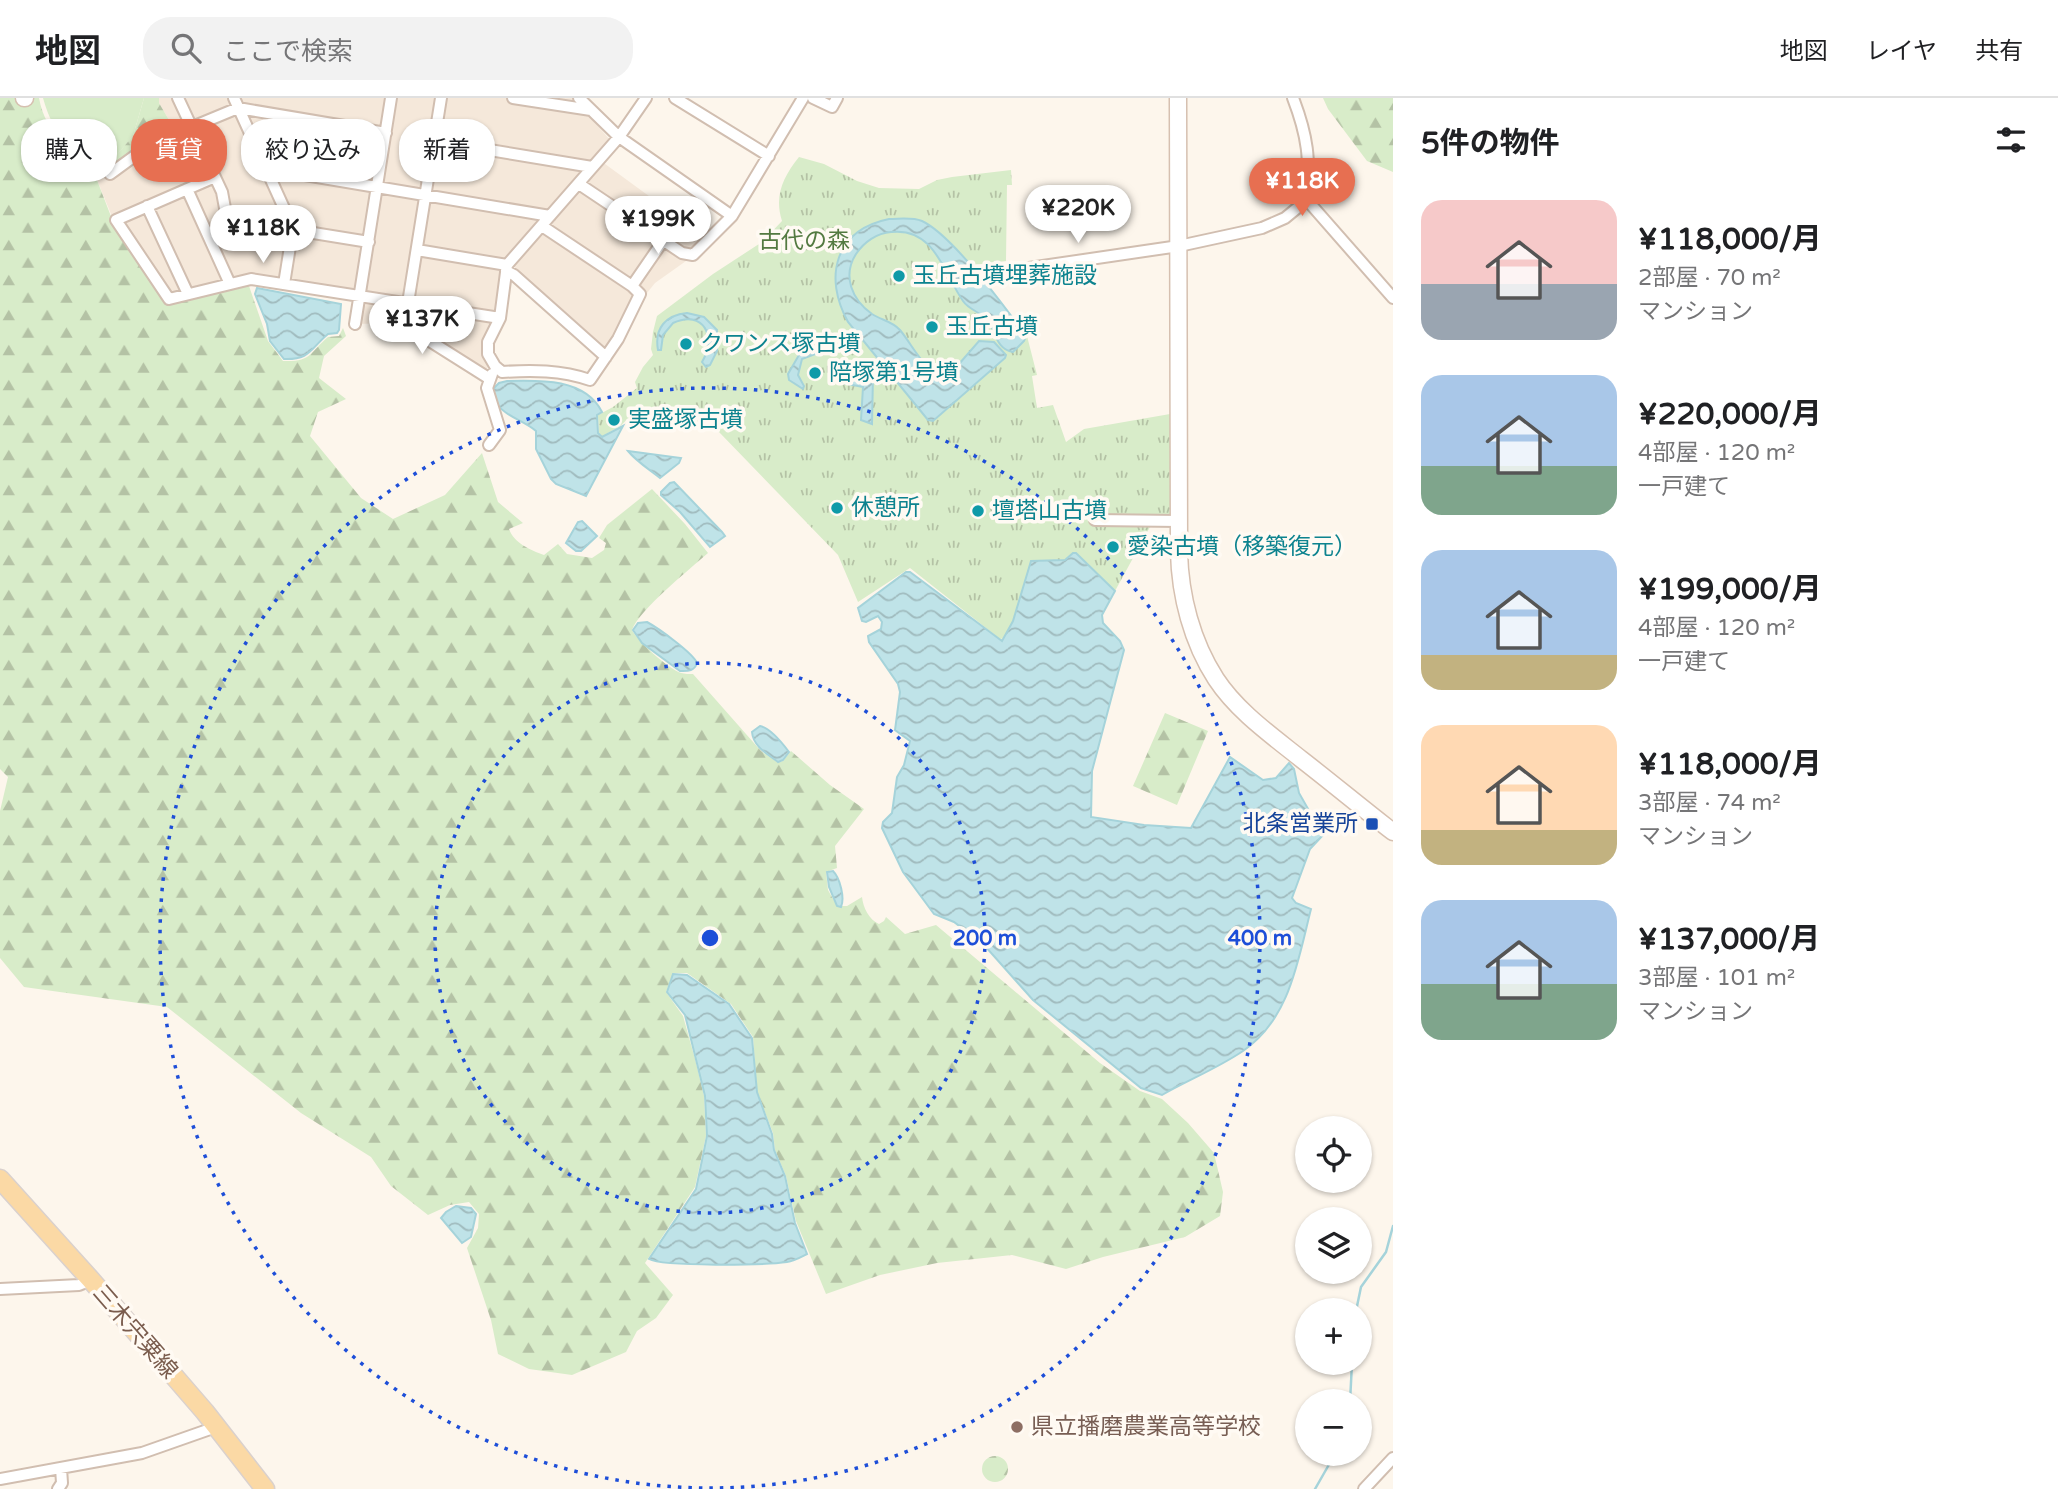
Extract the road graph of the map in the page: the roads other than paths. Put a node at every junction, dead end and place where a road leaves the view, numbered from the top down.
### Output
1 (178, 98) edge
2 (391, 98) edge
3 (441, 98) edge
4 (513, 98) edge
5 (579, 98) edge
6 (646, 98) edge
7 (676, 98) edge
8 (803, 98) edge
9 (813, 98) edge
10 (837, 98) edge
11 (1178, 98) edge
12 (1293, 98) edge
13 (236, 103) edge
14 (591, 110) junction
15 (188, 119) edge
16 (205, 119) edge
17 (243, 119) edge
18 (438, 119) edge
19 (386, 132) junction
20 (619, 137) junction
21 (495, 151) edge
22 (769, 156) junction
23 (592, 167) junction
24 (203, 182) edge
25 (217, 182) edge
26 (272, 182) edge
27 (350, 182) edge
28 (427, 182) edge
29 (579, 184) junction
30 (375, 186) junction
31 (187, 189) junction
32 (425, 195) junction
33 (1307, 200) junction
34 (147, 206) junction
35 (550, 216) junction
36 (732, 216) junction
37 (542, 226) junction
38 (293, 228) junction
39 (663, 241) junction
40 (369, 242) junction
41 (1179, 246) junction
42 (417, 250) junction
43 (506, 268) junction
44 (981, 275) dead end
45 (284, 284) junction
46 (230, 285) junction
47 (632, 286) junction
48 (188, 294) junction
49 (359, 295) junction
50 (1393, 298) edge
51 (408, 303) junction
52 (500, 318) junction
53 (355, 324) dead end
54 (606, 358) junction
55 (495, 366) junction
56 (490, 379) junction
57 (489, 445) dead end
58 (1095, 520) dead end
59 (1179, 521) junction
60 (1393, 832) edge
61 (0, 1180) edge
62 (91, 1280) junction
63 (0, 1289) edge
64 (216, 1427) junction
65 (1393, 1458) edge
66 (61, 1468) junction
67 (0, 1479) edge
68 (58, 1489) edge
69 (265, 1489) edge
70 (1364, 1489) edge

1 - 15 street
2 - 19 street
3 - 18 street
4 - 14 street
5 - 14 street
6 - 20 street
7 - 22 street
8 - 22 street
9 - 10 street
11 - 41 street
12 - 33 street
13 - 16 street
13 - 17 street
13 - 19 street
14 - 20 street
19 - 30 street
20 - 23 street
20 - 36 street
21 - 23 street
22 - 36 street
23 - 29 street
24 - 31 street
25 - 38 street
26 - 38 street
27 - 30 street
28 - 32 street
29 - 35 street
29 - 39 street
30 - 32 street
30 - 40 street
31 - 34 street
31 - 46 street
32 - 35 street
32 - 42 street
33 - 41 street
33 - 50 street
34 - 48 street
34 - 48 street
35 - 37 street
36 - 39 street
37 - 43 street
37 - 47 street
38 - 40 street
38 - 45 street
39 - 47 street
40 - 49 street
41 - 44 street
41 - 59 street
42 - 43 street
42 - 51 street
43 - 52 street
43 - 54 street
45 - 46 street
45 - 49 street
46 - 48 street
47 - 54 street
49 - 51 street
49 - 53 street
51 - 52 street
51 - 56 street
52 - 55 street
54 - 55 street
55 - 56 street
56 - 57 street
58 - 59 street
59 - 60 street
61 - 62 main road, 三木宍粟線
62 - 63 street
62 - 64 main road, 三木宍粟線
64 - 66 street
64 - 69 main road, 三木宍粟線
65 - 70 street
66 - 67 street
66 - 68 street

